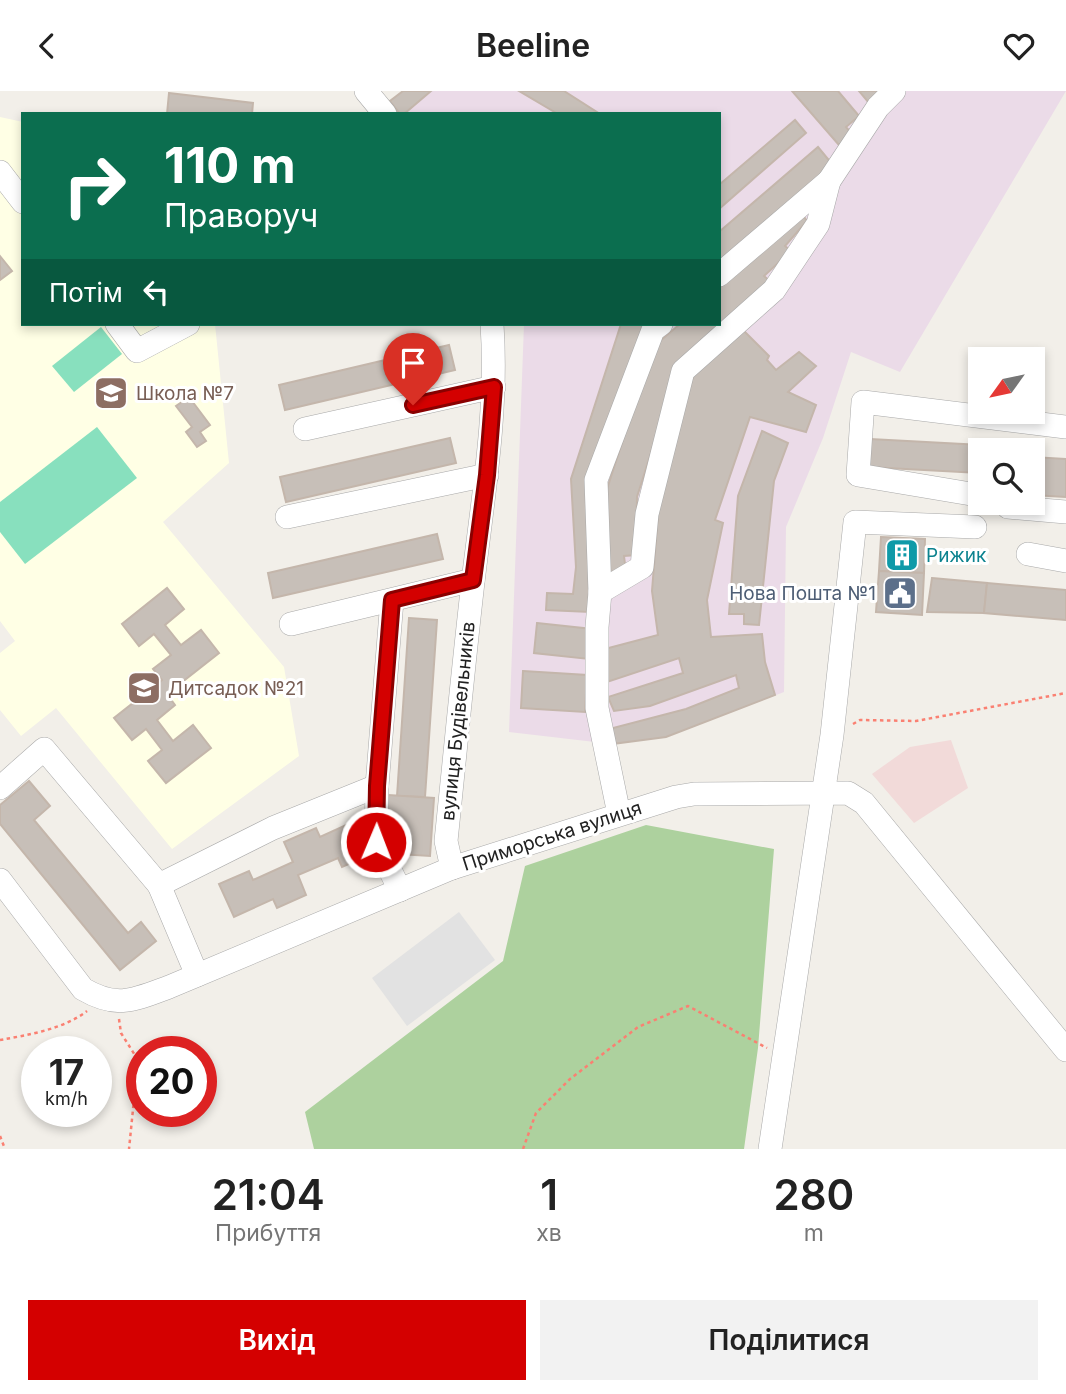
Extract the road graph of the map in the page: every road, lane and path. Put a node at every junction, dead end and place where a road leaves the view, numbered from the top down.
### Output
1 (894, 91) edge
2 (0, 172) edge
3 (829, 181) junction
4 (21, 199) edge
5 (721, 273) edge
6 (118, 326) edge
7 (184, 326) edge
8 (492, 326) edge
9 (658, 326) edge
10 (494, 387) junction
11 (1066, 427) edge
12 (305, 429) dead end
13 (487, 475) junction
14 (968, 493) edge
15 (1045, 510) edge
16 (1066, 512) edge
17 (288, 517) dead end
18 (975, 527) dead end
19 (1028, 554) dead end
20 (1066, 561) edge
21 (473, 580) junction
22 (600, 592) junction
23 (392, 600) junction
24 (291, 624) dead end
25 (1066, 692) edge
26 (831, 735) junction
27 (377, 786) junction
28 (0, 788) edge
29 (823, 793) junction
30 (619, 814) junction
31 (452, 868) junction
32 (0, 880) edge
33 (159, 885) junction
34 (400, 890) junction
35 (197, 975) junction
36 (109, 1001) junction
37 (0, 1040) edge
38 (785, 1050) junction
39 (1066, 1050) edge
40 (0, 1136) edge
41 (5, 1149) edge
42 (129, 1149) edge
43 (523, 1149) edge
44 (770, 1149) edge

1 - 3 street
2 - 4 street
3 - 5 street
3 - 22 street
6 - 7 street
8 - 10 street, вулиця Будівельників
9 - 22 street
10 - 12 street
10 - 13 street, вулиця Будівельників
11 - 14 street
13 - 17 street
13 - 21 street, вулиця Будівельників
15 - 16 street
18 - 26 street
19 - 20 street
21 - 23 street
21 - 31 street, вулиця Будівельників
22 - 30 street
23 - 24 street
23 - 27 street
25 - 26 path
26 - 29 street
27 - 33 street
27 - 34 street
28 - 33 street
29 - 30 street, Приморська вулиця
29 - 38 street
29 - 39 street, Приморська вулиця
30 - 31 street, Приморська вулиця
31 - 34 street, Приморська вулиця
32 - 36 street
33 - 35 street
34 - 35 street, Приморська вулиця
35 - 36 street, Приморська вулиця
36 - 37 path
36 - 42 path
38 - 43 path
38 - 44 street
40 - 41 path

